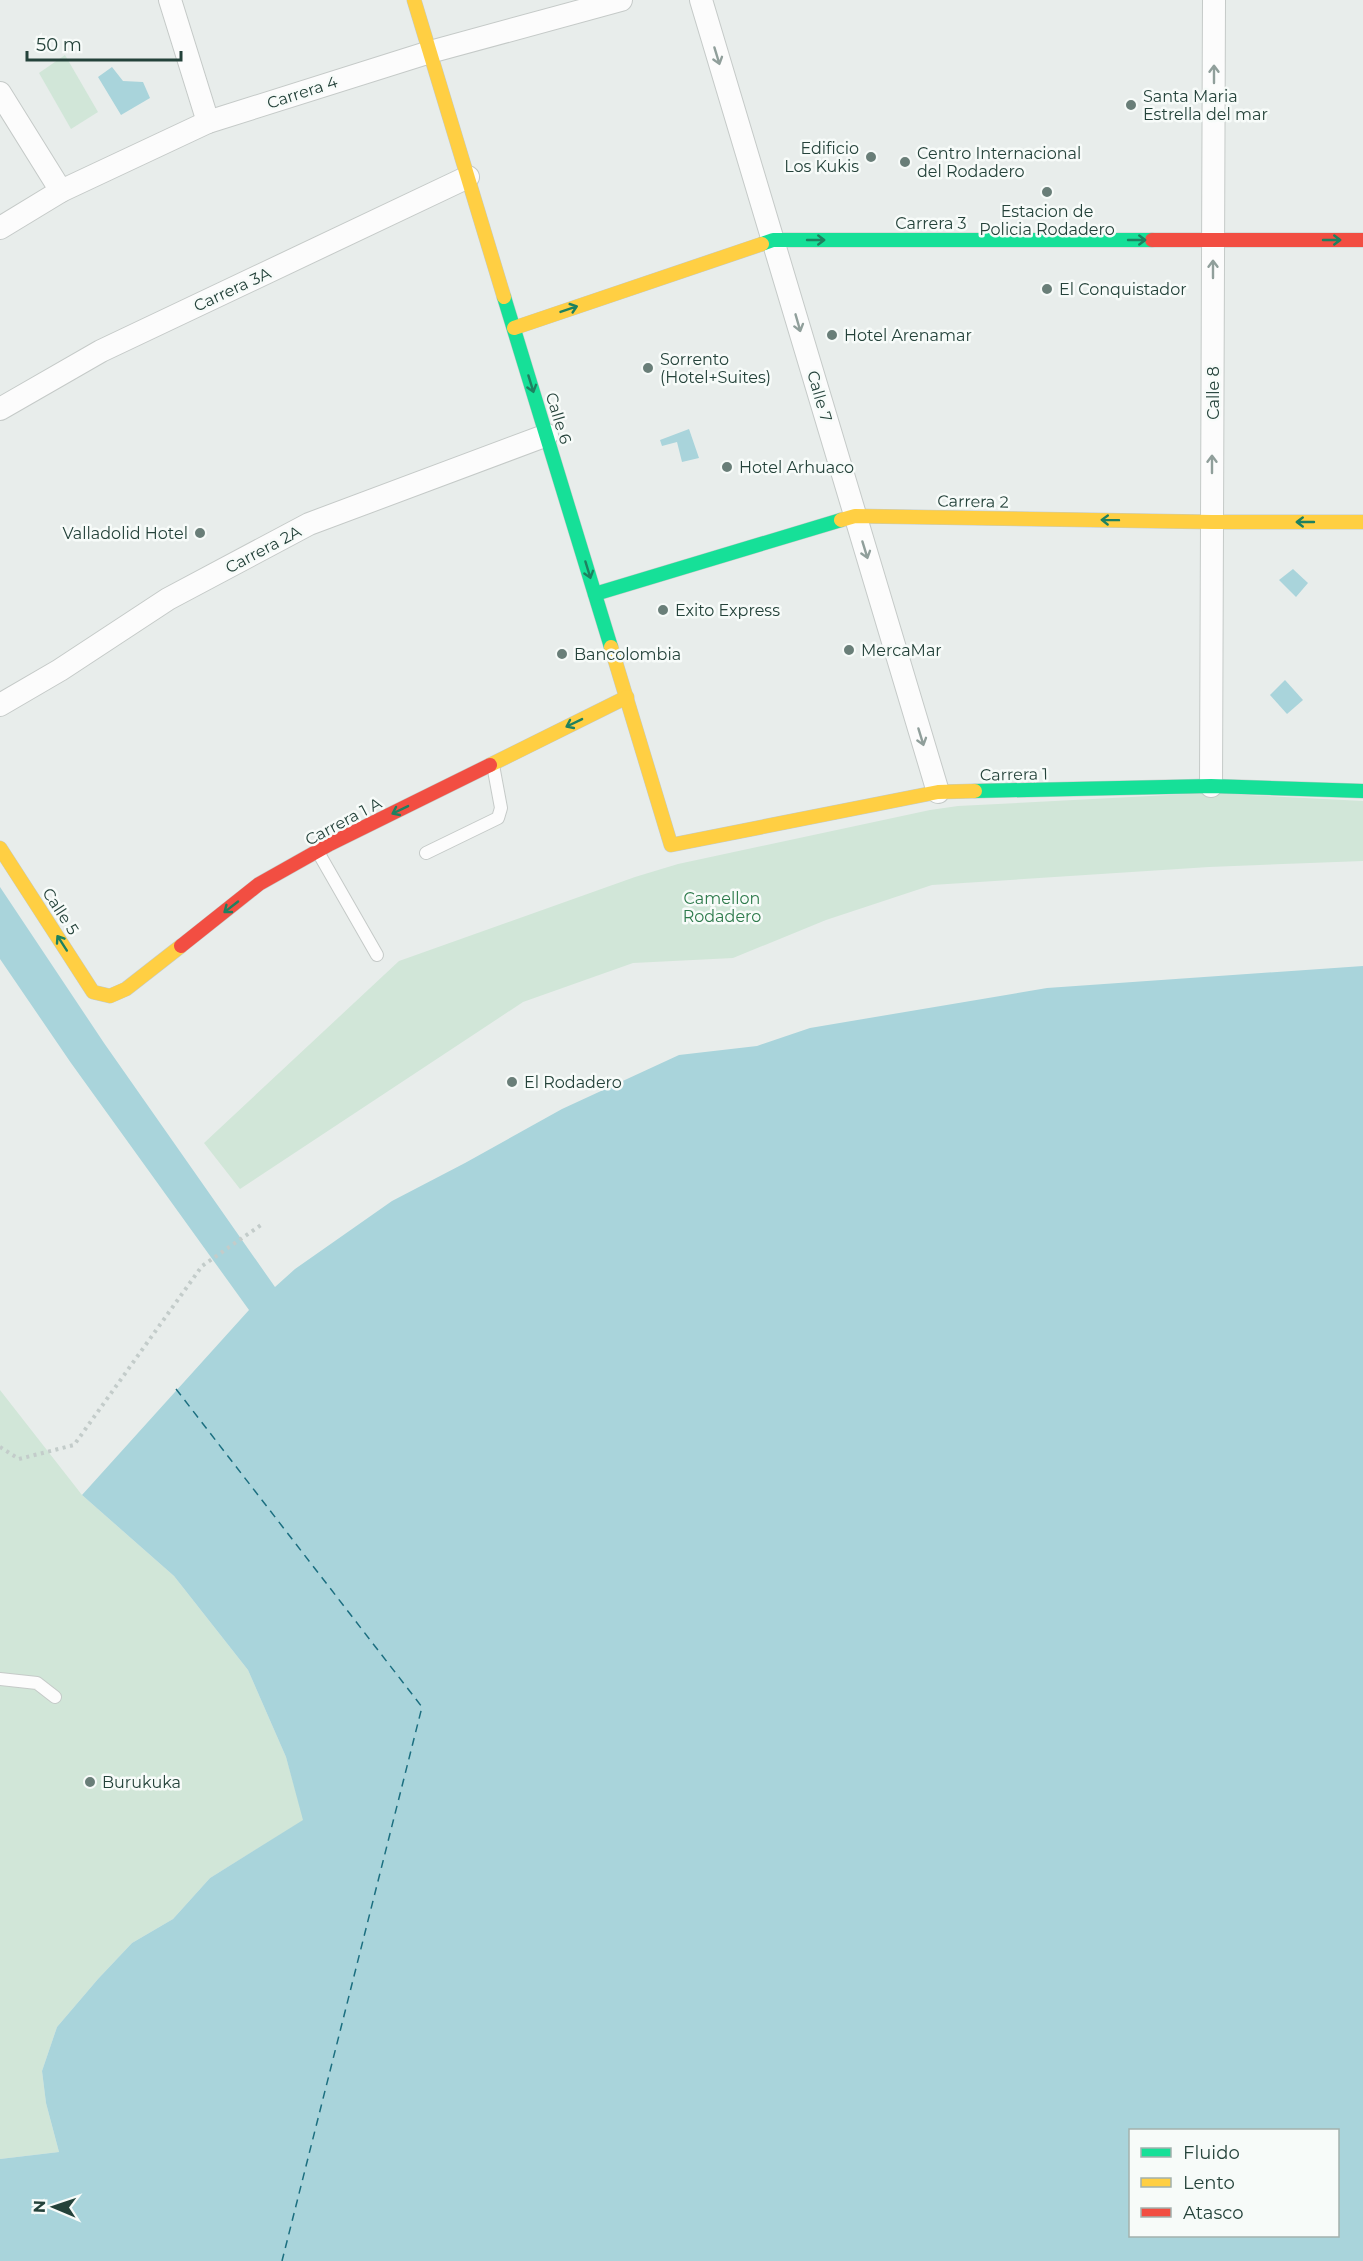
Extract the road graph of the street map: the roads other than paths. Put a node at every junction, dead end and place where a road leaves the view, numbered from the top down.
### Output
1 (170, 0) edge
2 (414, 0) edge
3 (621, 0) edge
4 (700, 0) edge
5 (1214, 0) edge
6 (430, 52) junction
7 (0, 93) edge
8 (208, 122) junction
9 (468, 177) junction
10 (61, 191) junction
11 (0, 228) edge
12 (773, 240) junction
13 (1213, 240) junction
14 (1363, 240) edge
15 (514, 328) junction
16 (0, 409) edge
17 (547, 435) junction
18 (855, 516) junction
19 (1212, 522) junction
20 (1363, 522) edge
21 (595, 594) junction
22 (627, 697) junction
23 (0, 705) edge
24 (493, 764) junction
25 (1211, 786) junction
26 (1363, 791) edge
27 (938, 792) junction
28 (671, 845) joint
29 (0, 848) edge
30 (318, 852) junction
31 (426, 853) dead end
32 (377, 955) dead end
33 (93, 992) joint
34 (0, 1679) edge
35 (56, 1697) dead end

1 - 8 street
2 - 6 street, Calle 6
3 - 6 street, Carrera 4
4 -> 12 street, Calle 7
13 -> 5 street, Calle 8
6 - 8 street, Carrera 4
6 - 9 street, Calle 6
7 - 10 street
8 - 10 street, Carrera 4
9 - 15 street, Calle 6
9 - 16 street, Carrera 3A
10 - 11 street, Carrera 4
12 -> 13 street, Carrera 3
15 -> 12 street, Carrera 3
12 -> 18 street, Calle 7
13 -> 14 street, Carrera 3
19 -> 13 street, Calle 8
15 -> 17 street, Calle 6
17 -> 21 street, Calle 6
17 - 23 street, Carrera 2A
19 -> 18 street, Carrera 2
18 - 21 street, Carrera 2
18 -> 27 street, Calle 7
20 -> 19 street, Carrera 2
19 - 25 street, Calle 8
21 - 22 street, Calle 6
22 -> 24 street, Carrera 1 A
22 - 28 street, Calle 6
24 -> 30 street, Carrera 1 A
24 - 31 lane
25 - 26 street, Carrera 1
25 - 27 street, Carrera 1
27 - 28 street, Carrera 1
33 -> 29 street, Calle 5
30 - 32 lane
30 -> 33 street, Carrera 1 A
34 - 35 lane

